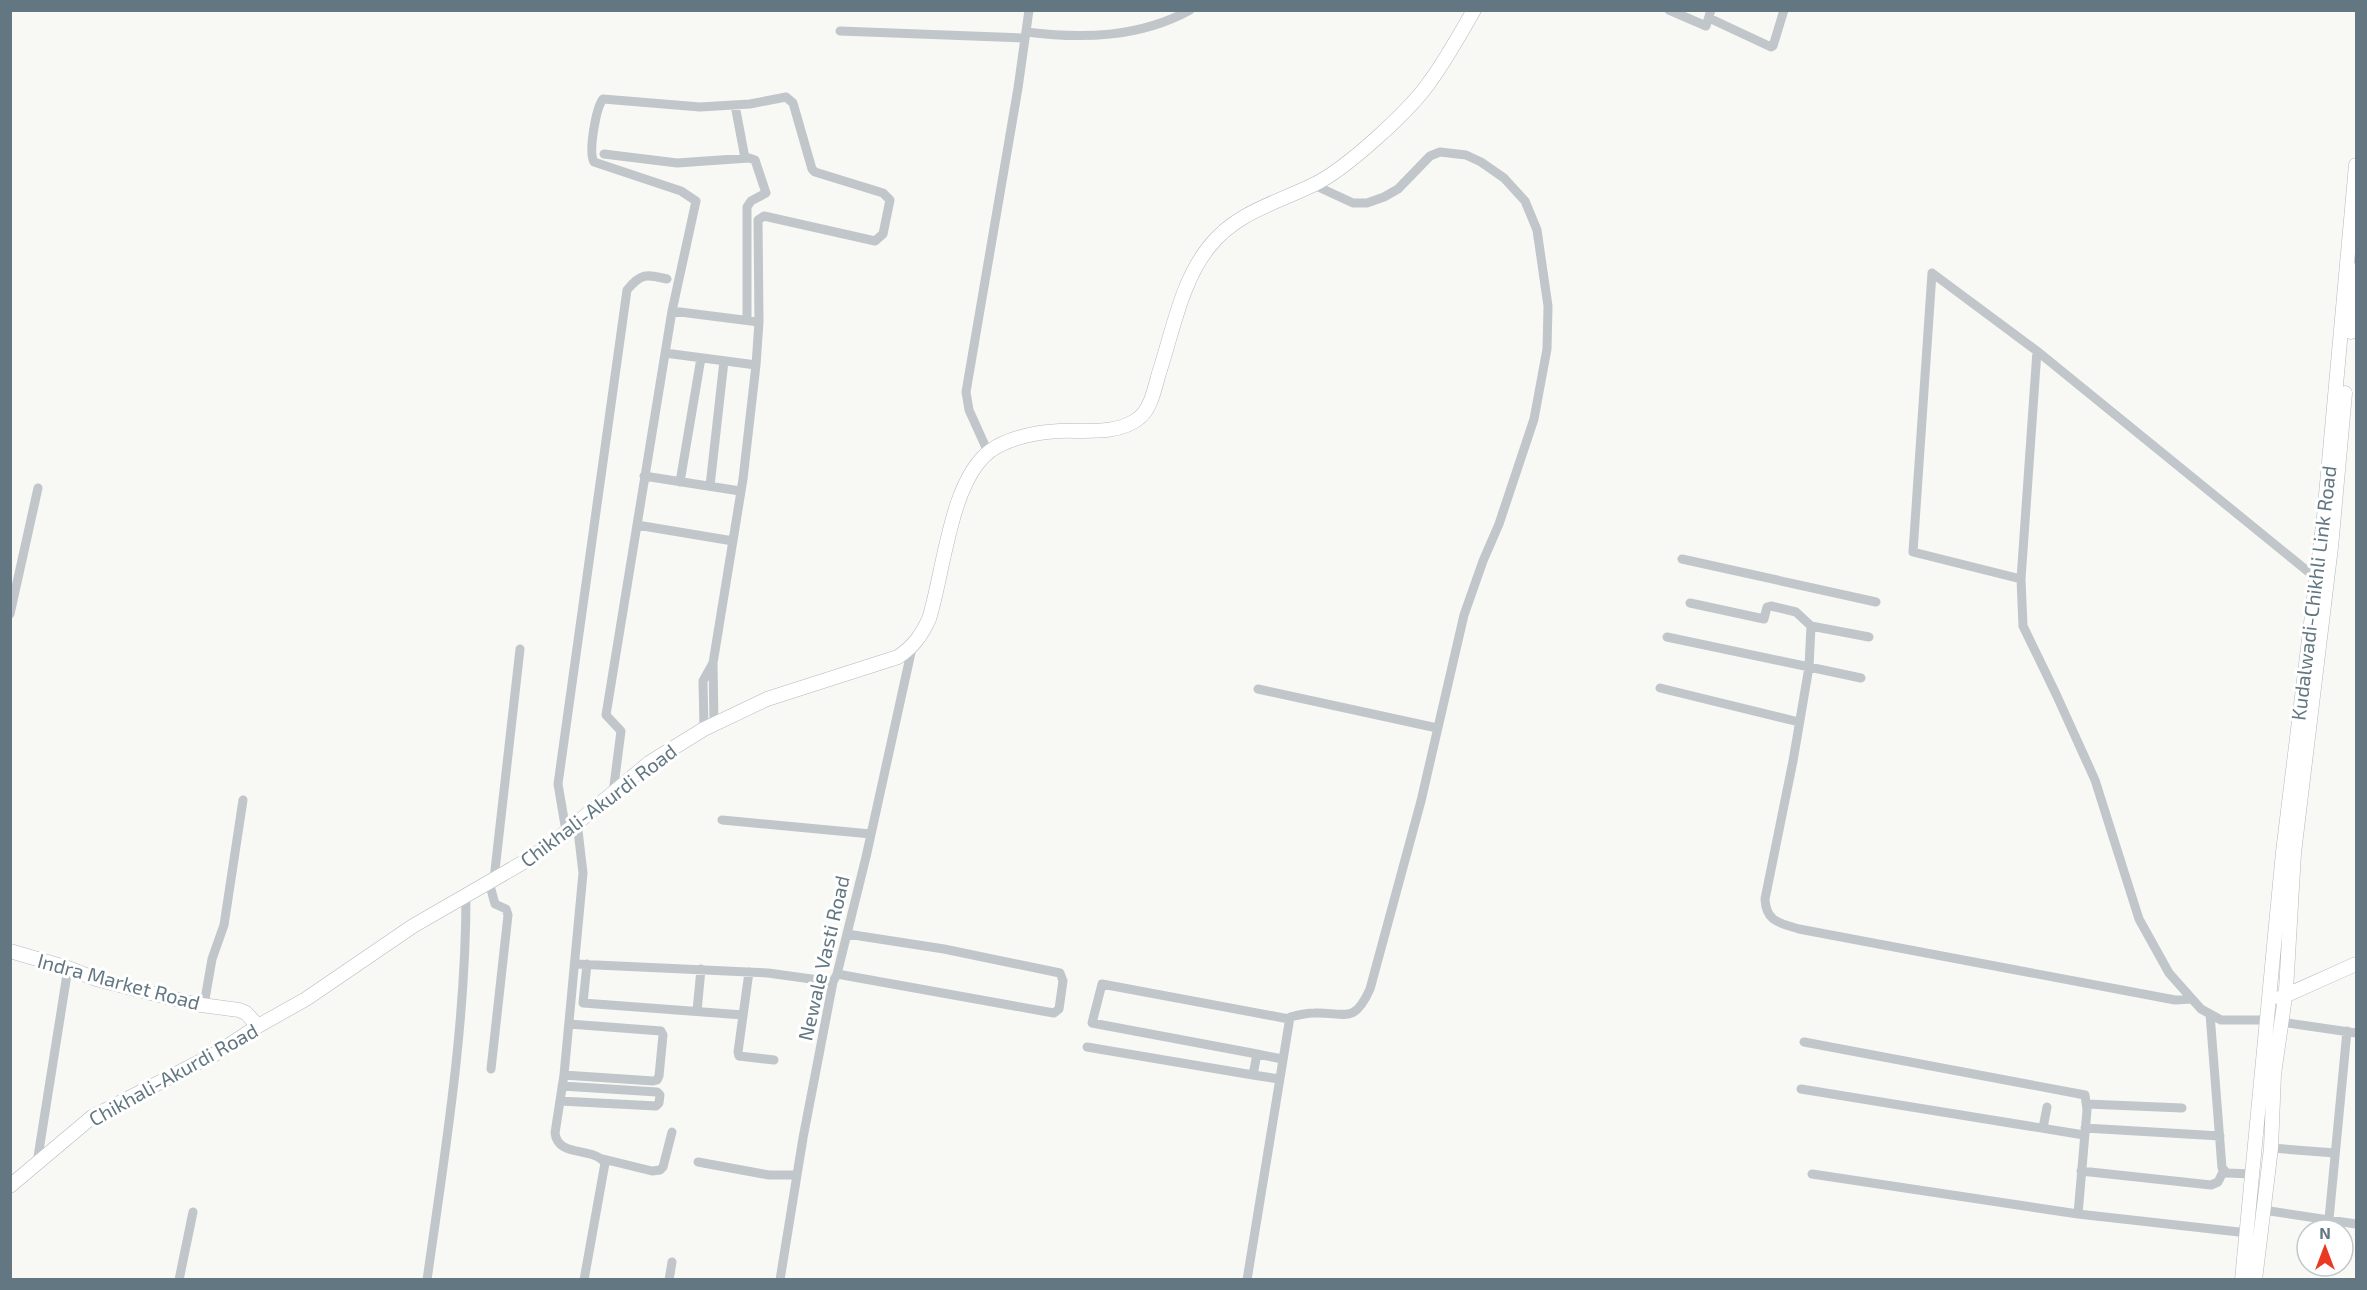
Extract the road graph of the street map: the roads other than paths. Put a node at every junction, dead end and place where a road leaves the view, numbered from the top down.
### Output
1 (1029, 10) edge
2 (1190, 10) edge
3 (1474, 10) edge
4 (1669, 10) edge
5 (1784, 10) edge
6 (1710, 14) edge
7 (840, 31) dead end
8 (1026, 35) junction
9 (735, 105) junction
10 (604, 154) dead end
11 (745, 158) junction
12 (2356, 165) edge
13 (2356, 182) edge
14 (1314, 185) junction
15 (2356, 270) edge
16 (667, 279) dead end
17 (672, 311) junction
18 (747, 320) junction
19 (759, 322) junction
20 (2037, 351) junction
21 (665, 353) junction
22 (700, 358) junction
23 (724, 361) junction
24 (756, 365) junction
25 (988, 453) junction
26 (644, 476) junction
27 (680, 482) junction
28 (710, 486) junction
29 (38, 488) dead end
30 (740, 491) junction
31 (637, 525) junction
32 (733, 541) junction
33 (1682, 559) dead end
34 (15, 572) edge
35 (2316, 578) junction
36 (2021, 579) junction
37 (1876, 602) dead end
38 (1690, 603) dead end
39 (10, 614) edge
40 (1811, 626) junction
41 (1667, 637) dead end
42 (1869, 637) dead end
43 (912, 648) junction
44 (520, 649) dead end
45 (1809, 667) junction
46 (1861, 678) dead end
47 (1660, 688) dead end
48 (1258, 689) dead end
49 (1799, 722) junction
50 (709, 726) junction
51 (1437, 728) junction
52 (613, 793) junction
53 (243, 800) dead end
54 (722, 820) dead end
55 (571, 827) junction
56 (871, 834) junction
57 (492, 880) junction
58 (466, 895) junction
59 (847, 934) junction
60 (10, 951) edge
61 (575, 964) junction
62 (587, 964) junction
63 (2356, 964) edge
64 (68, 968) junction
65 (701, 969) junction
66 (749, 972) junction
67 (835, 978) junction
68 (2285, 994) junction
69 (2192, 999) junction
70 (2269, 1000) junction
71 (204, 1005) junction
72 (697, 1011) junction
73 (2210, 1014) junction
74 (743, 1015) junction
75 (1289, 1019) junction
76 (2267, 1020) junction
77 (2281, 1023) junction
78 (569, 1024) junction
79 (258, 1026) junction
80 (2352, 1032) edge
81 (1804, 1042) dead end
82 (1087, 1047) dead end
83 (1257, 1054) junction
84 (1282, 1059) junction
85 (774, 1060) dead end
86 (491, 1069) dead end
87 (564, 1075) junction
88 (1253, 1075) junction
89 (1279, 1079) junction
90 (562, 1086) junction
91 (1801, 1089) dead end
92 (560, 1101) junction
93 (2087, 1104) junction
94 (2047, 1107) dead end
95 (2182, 1108) dead end
96 (2043, 1128) junction
97 (672, 1132) dead end
98 (2085, 1132) junction
99 (2220, 1136) junction
100 (2271, 1148) junction
101 (2335, 1153) junction
102 (603, 1159) junction
103 (699, 1162) dead end
104 (37, 1163) junction
105 (2081, 1172) junction
106 (2223, 1172) junction
107 (1812, 1174) dead end
108 (2252, 1174) junction
109 (796, 1175) junction
110 (10, 1186) edge
111 (2263, 1210) junction
112 (193, 1212) dead end
113 (2078, 1214) junction
114 (2322, 1218) edge
115 (2329, 1218) edge
116 (2248, 1233) junction
117 (672, 1262) dead end
118 (179, 1280) edge
119 (427, 1280) edge
120 (584, 1280) edge
121 (669, 1280) edge
122 (780, 1280) edge
123 (1247, 1280) edge
124 (2242, 1280) edge
125 (2255, 1280) edge

1 - 8 street
2 - 8 street
3 - 14 main road
4 - 6 street
5 - 6 street
7 - 8 street
8 - 25 street
9 - 11 street
9 - 17 street
9 - 19 street
10 - 11 street
11 - 18 street
12 - 13 main road, Kudalwadi-Chikhli Link Road
13 - 35 main road, Kudalwadi-Chikhli Link Road
14 - 25 main road
14 - 51 street
15 - 68 main road, Kudalwadi-Chikhli Link Road
16 - 55 street
17 - 18 street
17 - 21 street
18 - 19 street
19 - 24 street
20 - 35 street
20 - 36 street
20 - 36 street
21 - 22 street
21 - 26 street
22 - 23 street
22 - 27 street
23 - 24 street
23 - 28 street
24 - 30 street
25 - 43 main road
26 - 27 street
26 - 31 street
27 - 28 street
28 - 30 street
29 - 34 street
30 - 32 street
31 - 32 street
31 - 52 street
32 - 50 street
33 - 37 street
34 - 39 street
35 - 70 main road, Kudalwadi-Chikhli Link Road
36 - 69 street
38 - 40 street
40 - 42 street
40 - 45 street
41 - 45 street
43 - 50 main road, Chikhali-Akurdi Road
43 - 56 street, Newale Vasti Road
44 - 57 street
45 - 46 street
45 - 49 street
47 - 49 street
48 - 51 street
49 - 69 street
50 - 52 main road, Chikhali-Akurdi Road
51 - 75 street
52 - 55 main road, Chikhali-Akurdi Road
53 - 71 street
54 - 56 street
55 - 57 main road, Chikhali-Akurdi Road
55 - 61 street
56 - 59 street, Newale Vasti Road
57 - 58 main road, Chikhali-Akurdi Road
57 - 86 street
58 - 79 main road, Chikhali-Akurdi Road
58 - 119 street
59 - 67 street, Newale Vasti Road
59 - 67 street
60 - 64 main road, Indra Market Road
61 - 62 street
61 - 78 street
62 - 65 street
62 - 72 street
63 - 68 main road
64 - 71 main road, Indra Market Road
64 - 104 street
65 - 66 street
65 - 72 street
66 - 67 street
66 - 74 street
67 - 109 street, Newale Vasti Road
68 - 70 main road
68 - 77 main road, Kudalwadi-Chikhli Link Road
69 - 73 street
70 - 76 main road, Kudalwadi-Chikhli Link Road
71 - 79 main road, Indra Market Road
72 - 74 street
73 - 76 street
73 - 99 street
74 - 85 street
75 - 83 street
75 - 84 street
76 - 77 street
76 - 108 main road, Kudalwadi-Chikhli Link Road
77 - 80 street
77 - 100 main road, Kudalwadi-Chikhli Link Road
78 - 87 street
78 - 87 street
79 - 104 main road, Chikhali-Akurdi Road
80 - 101 street
81 - 93 street
82 - 88 street
83 - 84 street
83 - 88 street
84 - 89 street
87 - 90 street
88 - 89 street
89 - 123 street
90 - 92 street
90 - 92 street
91 - 96 street
92 - 102 street
93 - 95 street
93 - 98 street
94 - 96 street
96 - 98 street
97 - 102 street
98 - 99 street
98 - 105 street
99 - 106 street
100 - 101 street
100 - 111 main road, Kudalwadi-Chikhli Link Road
101 - 115 street
102 - 120 street
103 - 109 street
104 - 110 main road, Chikhali-Akurdi Road
105 - 106 street
105 - 113 street
106 - 108 street
107 - 113 street
108 - 116 main road, Kudalwadi-Chikhli Link Road
109 - 122 street, Newale Vasti Road
111 - 114 street
111 - 125 main road, Kudalwadi-Chikhli Link Road
112 - 118 street
113 - 116 street
116 - 124 main road, Kudalwadi-Chikhli Link Road
117 - 121 street

